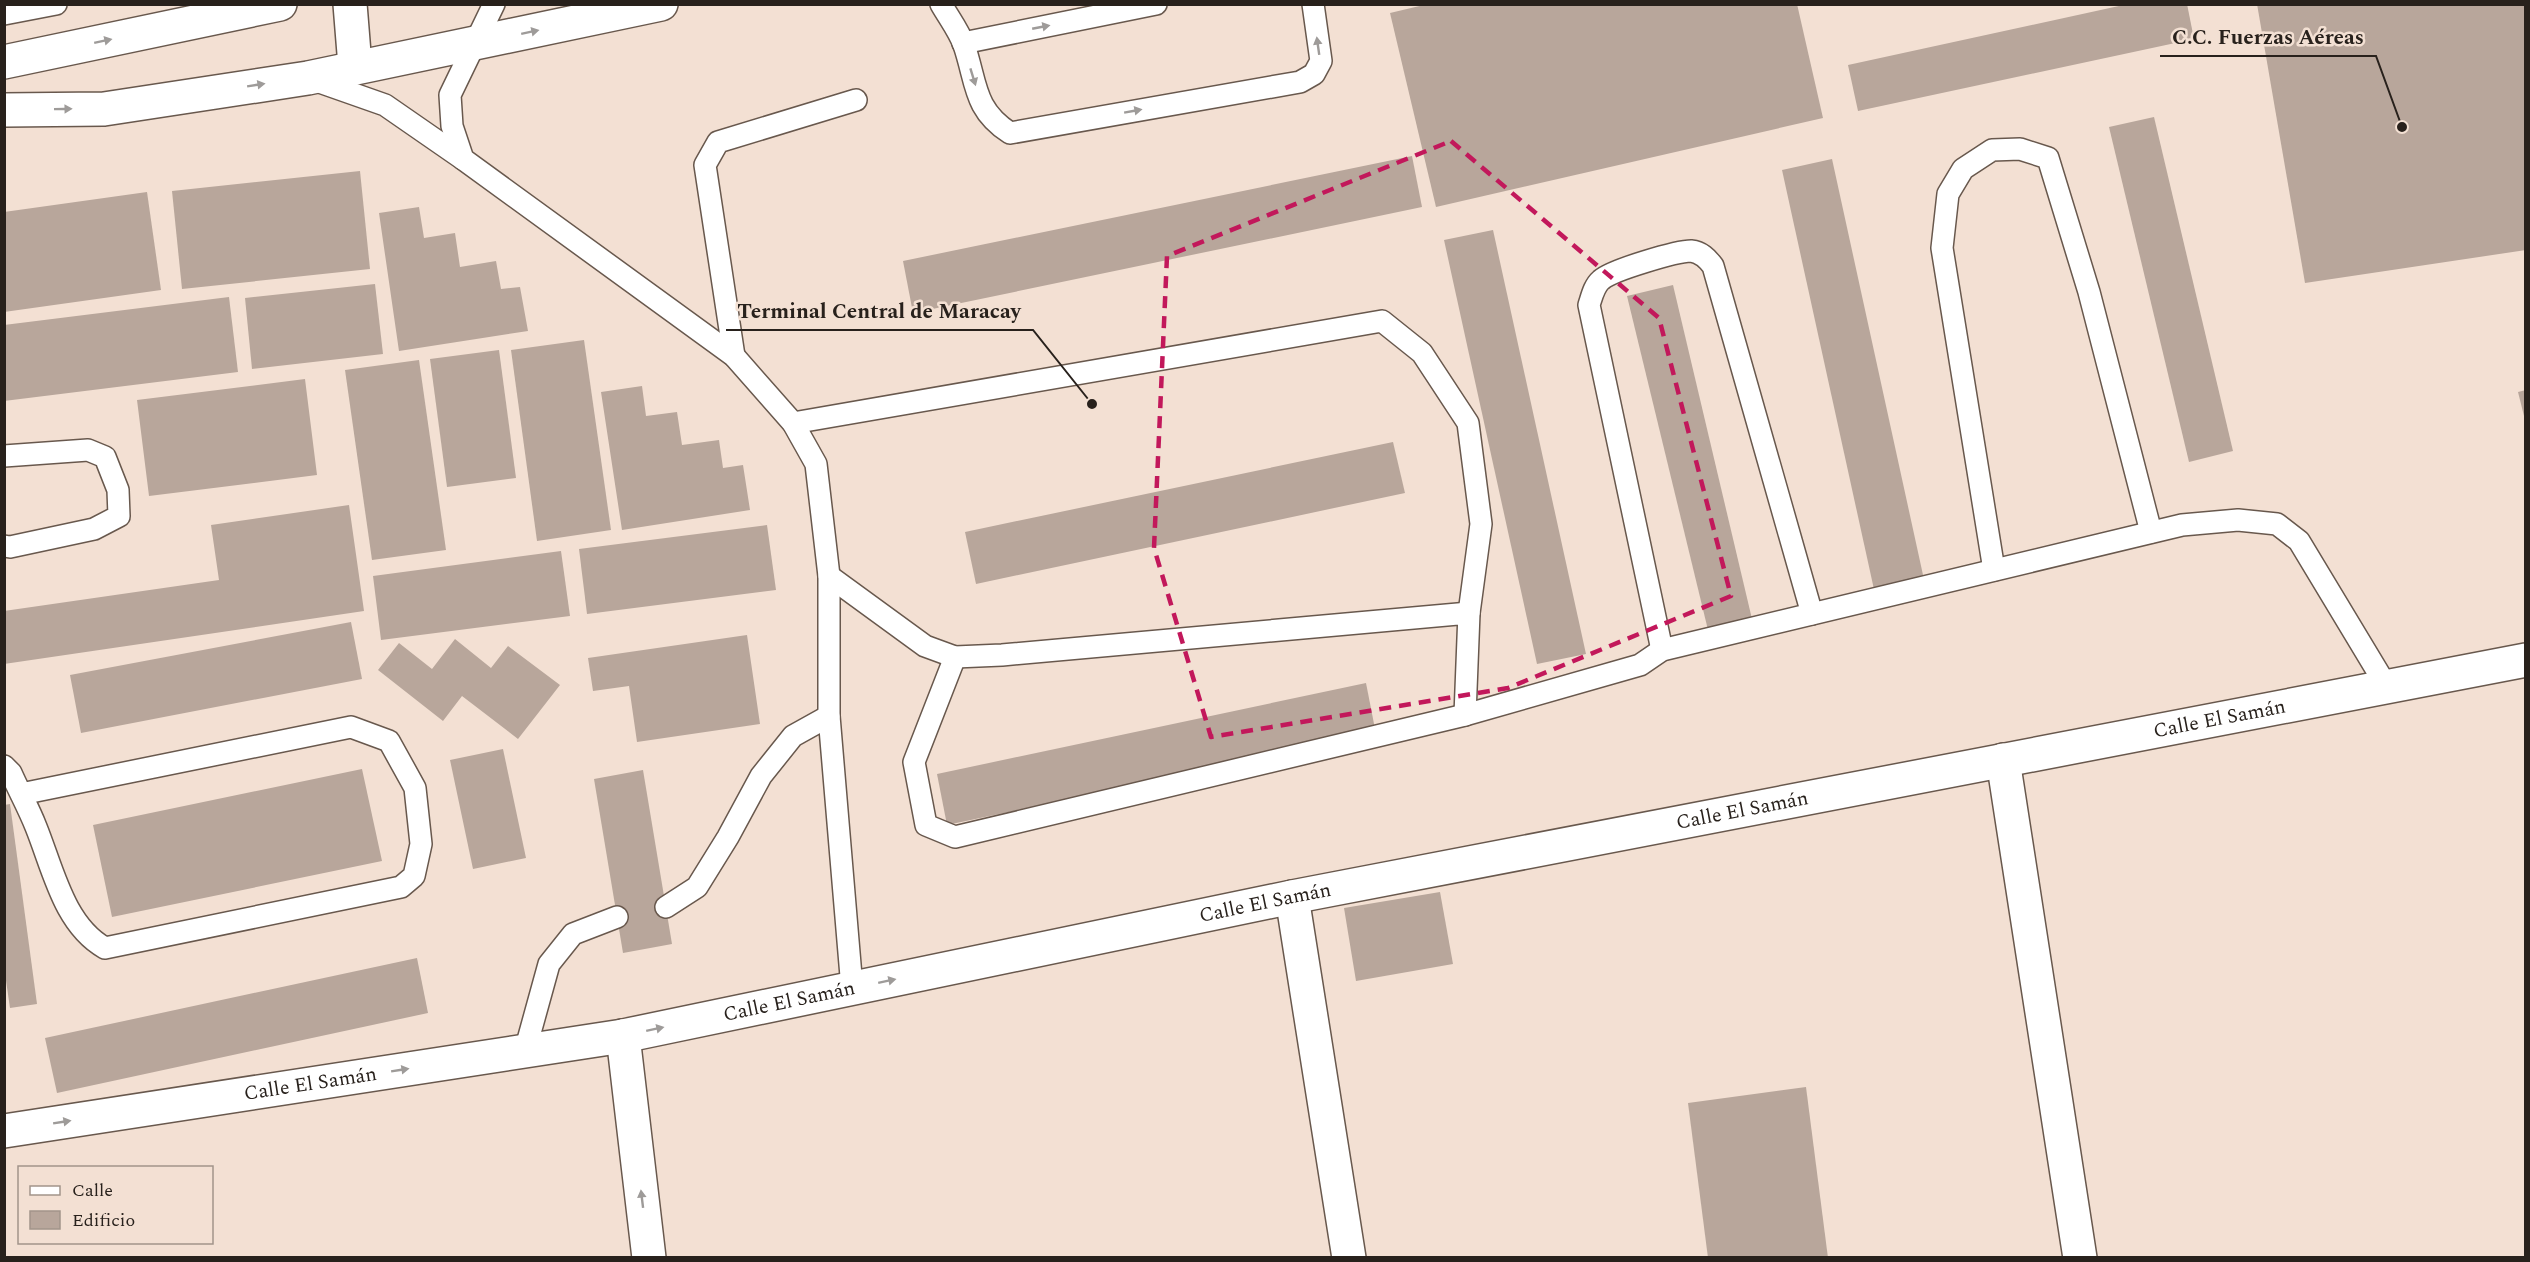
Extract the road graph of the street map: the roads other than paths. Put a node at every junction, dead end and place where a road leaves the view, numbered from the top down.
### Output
1 (56, 4) edge
2 (280, 4) edge
3 (350, 4) edge
4 (494, 4) edge
5 (661, 4) edge
6 (941, 4) edge
7 (1156, 4) edge
8 (1313, 4) edge
9 (4, 14) edge
10 (963, 43) junction
11 (473, 44) junction
12 (4, 62) edge
13 (355, 66) junction
14 (308, 78) junction
15 (856, 100) dead end
16 (4, 110) edge
17 (463, 159) junction
18 (734, 356) junction
19 (793, 423) junction
20 (4, 456) edge
21 (2151, 532) junction
22 (4, 546) edge
23 (1994, 570) junction
24 (829, 576) junction
25 (1469, 614) junction
26 (1812, 614) junction
27 (1662, 650) junction
28 (955, 657) junction
29 (2526, 660) edge
30 (2387, 687) junction
31 (1465, 715) junction
32 (829, 716) junction
33 (2003, 760) junction
34 (4, 766) edge
35 (21, 794) junction
36 (1292, 897) junction
37 (666, 907) dead end
38 (617, 917) dead end
39 (852, 988) junction
40 (623, 1036) junction
41 (525, 1051) junction
42 (4, 1131) edge
43 (649, 1257) edge
44 (1349, 1257) edge
45 (2080, 1257) edge

1 - 9 lane
12 -> 2 street
3 - 13 street
4 - 11 lane
11 -> 5 street
6 - 10 lane
10 -> 7 lane
10 -> 8 lane
11 - 13 street
11 - 17 lane
13 - 14 street
16 -> 14 street
14 - 17 lane
15 - 18 lane
17 - 18 lane
18 - 19 lane
19 - 24 lane
19 - 25 lane
20 - 22 lane
21 - 23 lane
21 - 23 lane
21 - 30 lane
23 - 26 lane
24 - 28 lane
24 - 32 lane
25 - 28 lane
25 - 31 lane
26 - 27 lane
26 - 27 lane
27 - 31 lane
28 - 31 lane
29 - 30 street, Calle El Samán
30 - 33 street, Calle El Samán
32 - 37 lane
32 - 39 lane
33 - 36 street, Calle El Samán
33 - 45 street
34 - 35 lane
35 - 35 lane
39 -> 36 street, Calle El Samán
36 - 44 street
38 - 41 lane
40 -> 39 street, Calle El Samán
40 - 41 street, Calle El Samán
43 -> 40 street
42 -> 41 street, Calle El Samán

